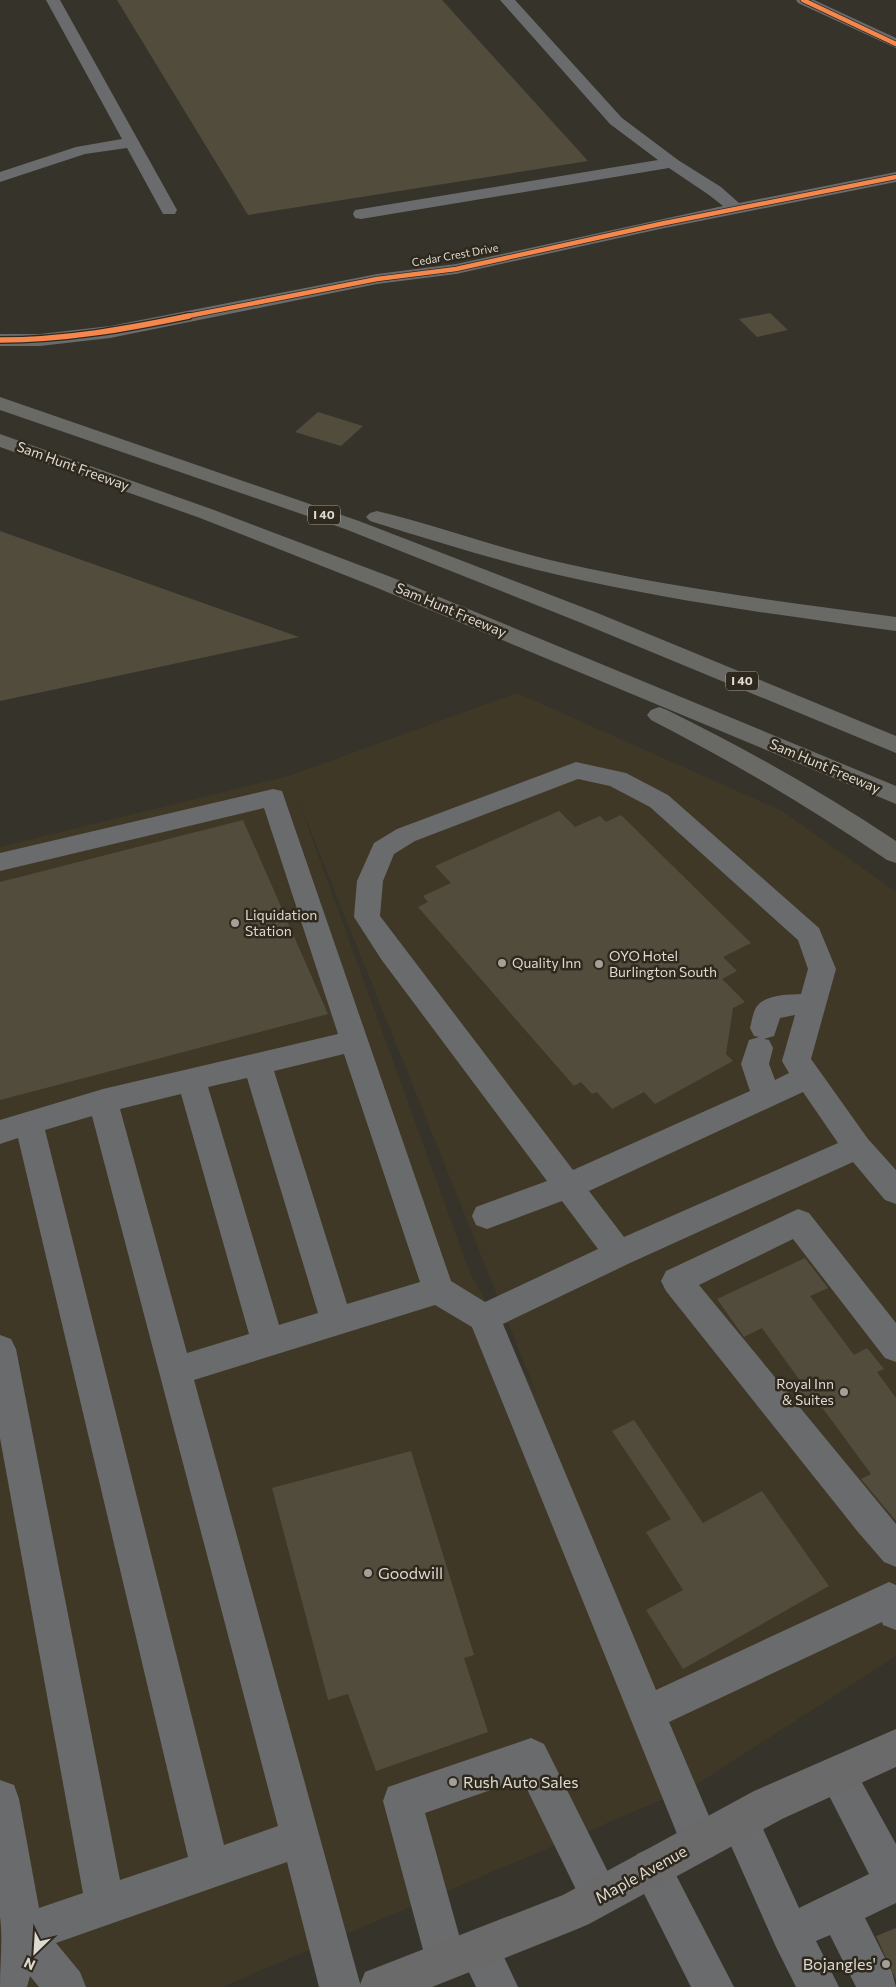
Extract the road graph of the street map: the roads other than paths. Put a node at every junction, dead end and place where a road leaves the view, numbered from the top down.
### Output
1 (53, 0) edge
2 (507, 0) edge
3 (803, 0) edge
4 (896, 44) edge
5 (132, 142) junction
6 (672, 163) junction
7 (0, 177) edge
8 (896, 178) edge
9 (736, 209) junction
10 (169, 210) dead end
11 (361, 214) dead end
12 (8, 340) edge
13 (0, 403) edge
14 (58, 422) junction
15 (0, 440) edge
16 (441, 606) junction
17 (896, 624) edge
18 (896, 744) edge
19 (896, 796) edge
20 (896, 854) edge
21 (0, 862) edge
22 (812, 1003) junction
23 (354, 1041) junction
24 (257, 1064) junction
25 (808, 1078) junction
26 (191, 1080) junction
27 (766, 1097) junction
28 (103, 1101) junction
29 (15, 1128) edge
30 (858, 1147) junction
31 (568, 1186) junction
32 (896, 1191) edge
33 (487, 1216) dead end
34 (619, 1254) junction
35 (438, 1290) junction
36 (484, 1318) junction
37 (336, 1322) junction
38 (268, 1343) junction
39 (896, 1348) edge
40 (0, 1349) edge
41 (175, 1371) junction
42 (896, 1550) edge
43 (896, 1612) edge
44 (647, 1713) junction
45 (896, 1748) edge
46 (837, 1774) junction
47 (0, 1799) edge
48 (739, 1820) junction
49 (300, 1838) junction
50 (700, 1842) junction
51 (651, 1868) junction
52 (210, 1869) junction
53 (896, 1882) edge
54 (600, 1896) junction
55 (105, 1905) junction
56 (839, 1910) junction
57 (790, 1933) junction
58 (23, 1934) junction
59 (462, 1954) junction
60 (6, 1987) edge
61 (65, 1987) edge
62 (340, 1987) edge
63 (380, 1987) edge
64 (497, 1987) edge
65 (713, 1987) edge
66 (818, 1987) edge
67 (877, 1987) edge

1 - 5 street
2 - 6 street
3 - 4 street
5 - 7 street
5 - 10 street
6 - 9 street
6 - 11 street
8 - 9 street, Cedar Crest Drive
9 - 12 street, Cedar Crest Drive
13 - 14 highway, I 40
14 - 17 highway
14 - 18 highway, I 40
15 - 16 highway, Sam Hunt Freeway
16 - 19 highway, Sam Hunt Freeway
16 - 20 highway
21 - 23 street
22 - 25 street
22 - 27 street
22 - 31 street
23 - 24 street
23 - 35 street
24 - 26 street
24 - 37 street
25 - 27 street
25 - 30 street
26 - 28 street
26 - 38 street
27 - 31 street
28 - 29 street
28 - 41 street
29 - 52 street
30 - 32 street
30 - 34 street
31 - 33 street
31 - 34 street
34 - 36 street
35 - 36 street
35 - 37 street
36 - 44 street
37 - 38 street
38 - 41 street
39 - 42 street
40 - 55 street
41 - 49 street
43 - 44 street
44 - 50 street
45 - 46 main road, Maple Avenue
46 - 48 main road, Maple Avenue
46 - 53 street
47 - 58 street
48 - 50 main road, Maple Avenue
48 - 57 street
49 - 52 street
49 - 62 street
50 - 51 main road, Maple Avenue
51 - 54 main road, Maple Avenue
51 - 65 street
52 - 55 street
53 - 56 street
54 - 59 main road, Maple Avenue
54 - 59 street
55 - 58 street
56 - 57 street
56 - 67 street
57 - 66 street
58 - 60 street
58 - 61 street
59 - 63 main road, Maple Avenue
59 - 64 street

